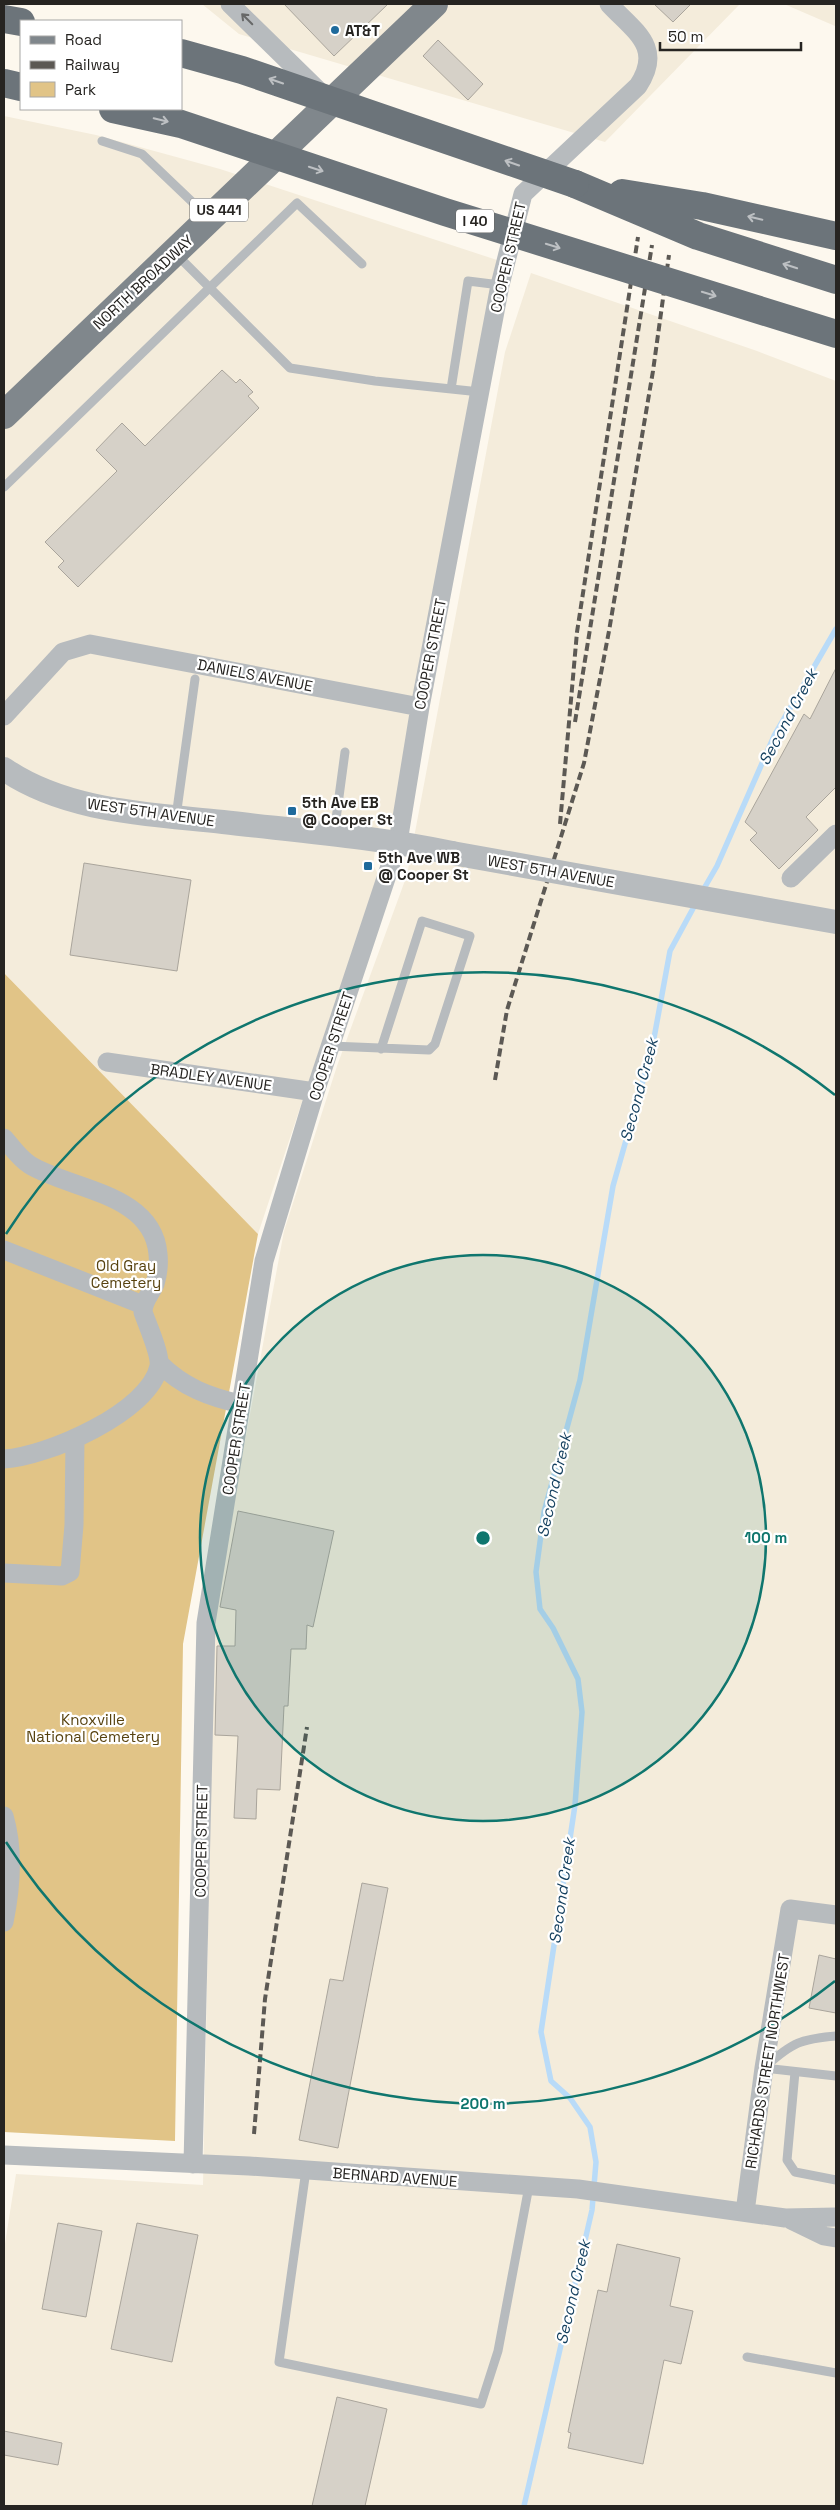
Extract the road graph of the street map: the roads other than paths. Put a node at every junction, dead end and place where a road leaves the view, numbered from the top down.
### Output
1 (230, 4) edge
2 (434, 4) edge
3 (609, 4) edge
4 (4, 19) edge
5 (20, 22) edge
6 (182, 53) edge
7 (4, 83) edge
8 (20, 87) edge
9 (331, 103) junction
10 (118, 110) edge
11 (102, 141) dead end
12 (574, 184) junction
13 (210, 219) junction
14 (836, 236) edge
15 (174, 253) junction
16 (362, 264) dead end
17 (836, 280) edge
18 (500, 286) junction
19 (208, 287) junction
20 (836, 334) edge
21 (451, 389) junction
22 (480, 392) junction
23 (4, 415) edge
24 (4, 487) edge
25 (195, 679) dead end
26 (420, 707) junction
27 (4, 716) edge
28 (344, 752) dead end
29 (4, 768) edge
30 (176, 817) junction
31 (836, 834) edge
32 (334, 835) junction
33 (398, 842) junction
34 (791, 878) dead end
35 (836, 922) edge
36 (330, 1046) junction
37 (381, 1049) junction
38 (107, 1062) dead end
39 (315, 1092) junction
40 (4, 1138) edge
41 (4, 1250) edge
42 (143, 1305) junction
43 (160, 1364) junction
44 (241, 1404) junction
45 (75, 1439) junction
46 (4, 1459) edge
47 (4, 1573) edge
48 (4, 1816) edge
49 (836, 1915) edge
50 (4, 1922) edge
51 (836, 2036) edge
52 (764, 2068) junction
53 (795, 2072) junction
54 (836, 2076) edge
55 (4, 2155) edge
56 (193, 2164) junction
57 (306, 2170) junction
58 (836, 2180) edge
59 (529, 2186) junction
60 (744, 2212) junction
61 (836, 2217) edge
62 (785, 2218) junction
63 (836, 2238) edge
64 (747, 2357) dead end
65 (836, 2373) edge

9 -> 1 street
2 - 9 main road, NORTH BROADWAY / US 441
3 - 18 street, COOPER STREET
4 - 5 highway
12 -> 6 highway, bridge
7 - 8 highway
9 - 13 main road, NORTH BROADWAY / US 441
10 -> 20 highway, I 40, bridge
11 - 13 lane
14 -> 12 highway
17 -> 12 highway
13 - 15 main road, NORTH BROADWAY / US 441
15 - 19 lane
15 - 23 main road, NORTH BROADWAY / US 441
16 - 19 lane
18 - 21 lane
18 - 22 street, COOPER STREET
19 - 21 lane
19 - 24 lane
21 - 22 lane
22 - 26 street, COOPER STREET
25 - 30 lane
26 - 27 street, DANIELS AVENUE
26 - 33 street, COOPER STREET
28 - 32 lane
29 - 30 street, WEST 5TH AVENUE
30 - 32 street, WEST 5TH AVENUE
31 - 34 street
32 - 33 street, WEST 5TH AVENUE
33 - 35 street, WEST 5TH AVENUE, bridge
33 - 36 street, COOPER STREET
36 - 37 lane
36 - 39 street, COOPER STREET
37 - 37 lane
38 - 39 street, BRADLEY AVENUE
39 - 44 street, COOPER STREET
40 - 42 street
41 - 42 street
42 - 43 street
43 - 44 street
43 - 45 street
44 - 56 street, COOPER STREET
45 - 46 street
45 - 47 street
48 - 50 street
49 - 52 street, RICHARDS STREET NORTHWEST
51 - 52 lane
52 - 53 lane
52 - 60 street, RICHARDS STREET NORTHWEST
53 - 54 lane
53 - 58 lane
55 - 56 street, BERNARD AVENUE
56 - 57 street, BERNARD AVENUE
57 - 59 street, BERNARD AVENUE
57 - 59 lane
59 - 60 street, BERNARD AVENUE
60 - 62 street, BERNARD AVENUE
61 - 62 street, BERNARD AVENUE
62 - 63 street, BERNARD AVENUE
64 - 65 lane

